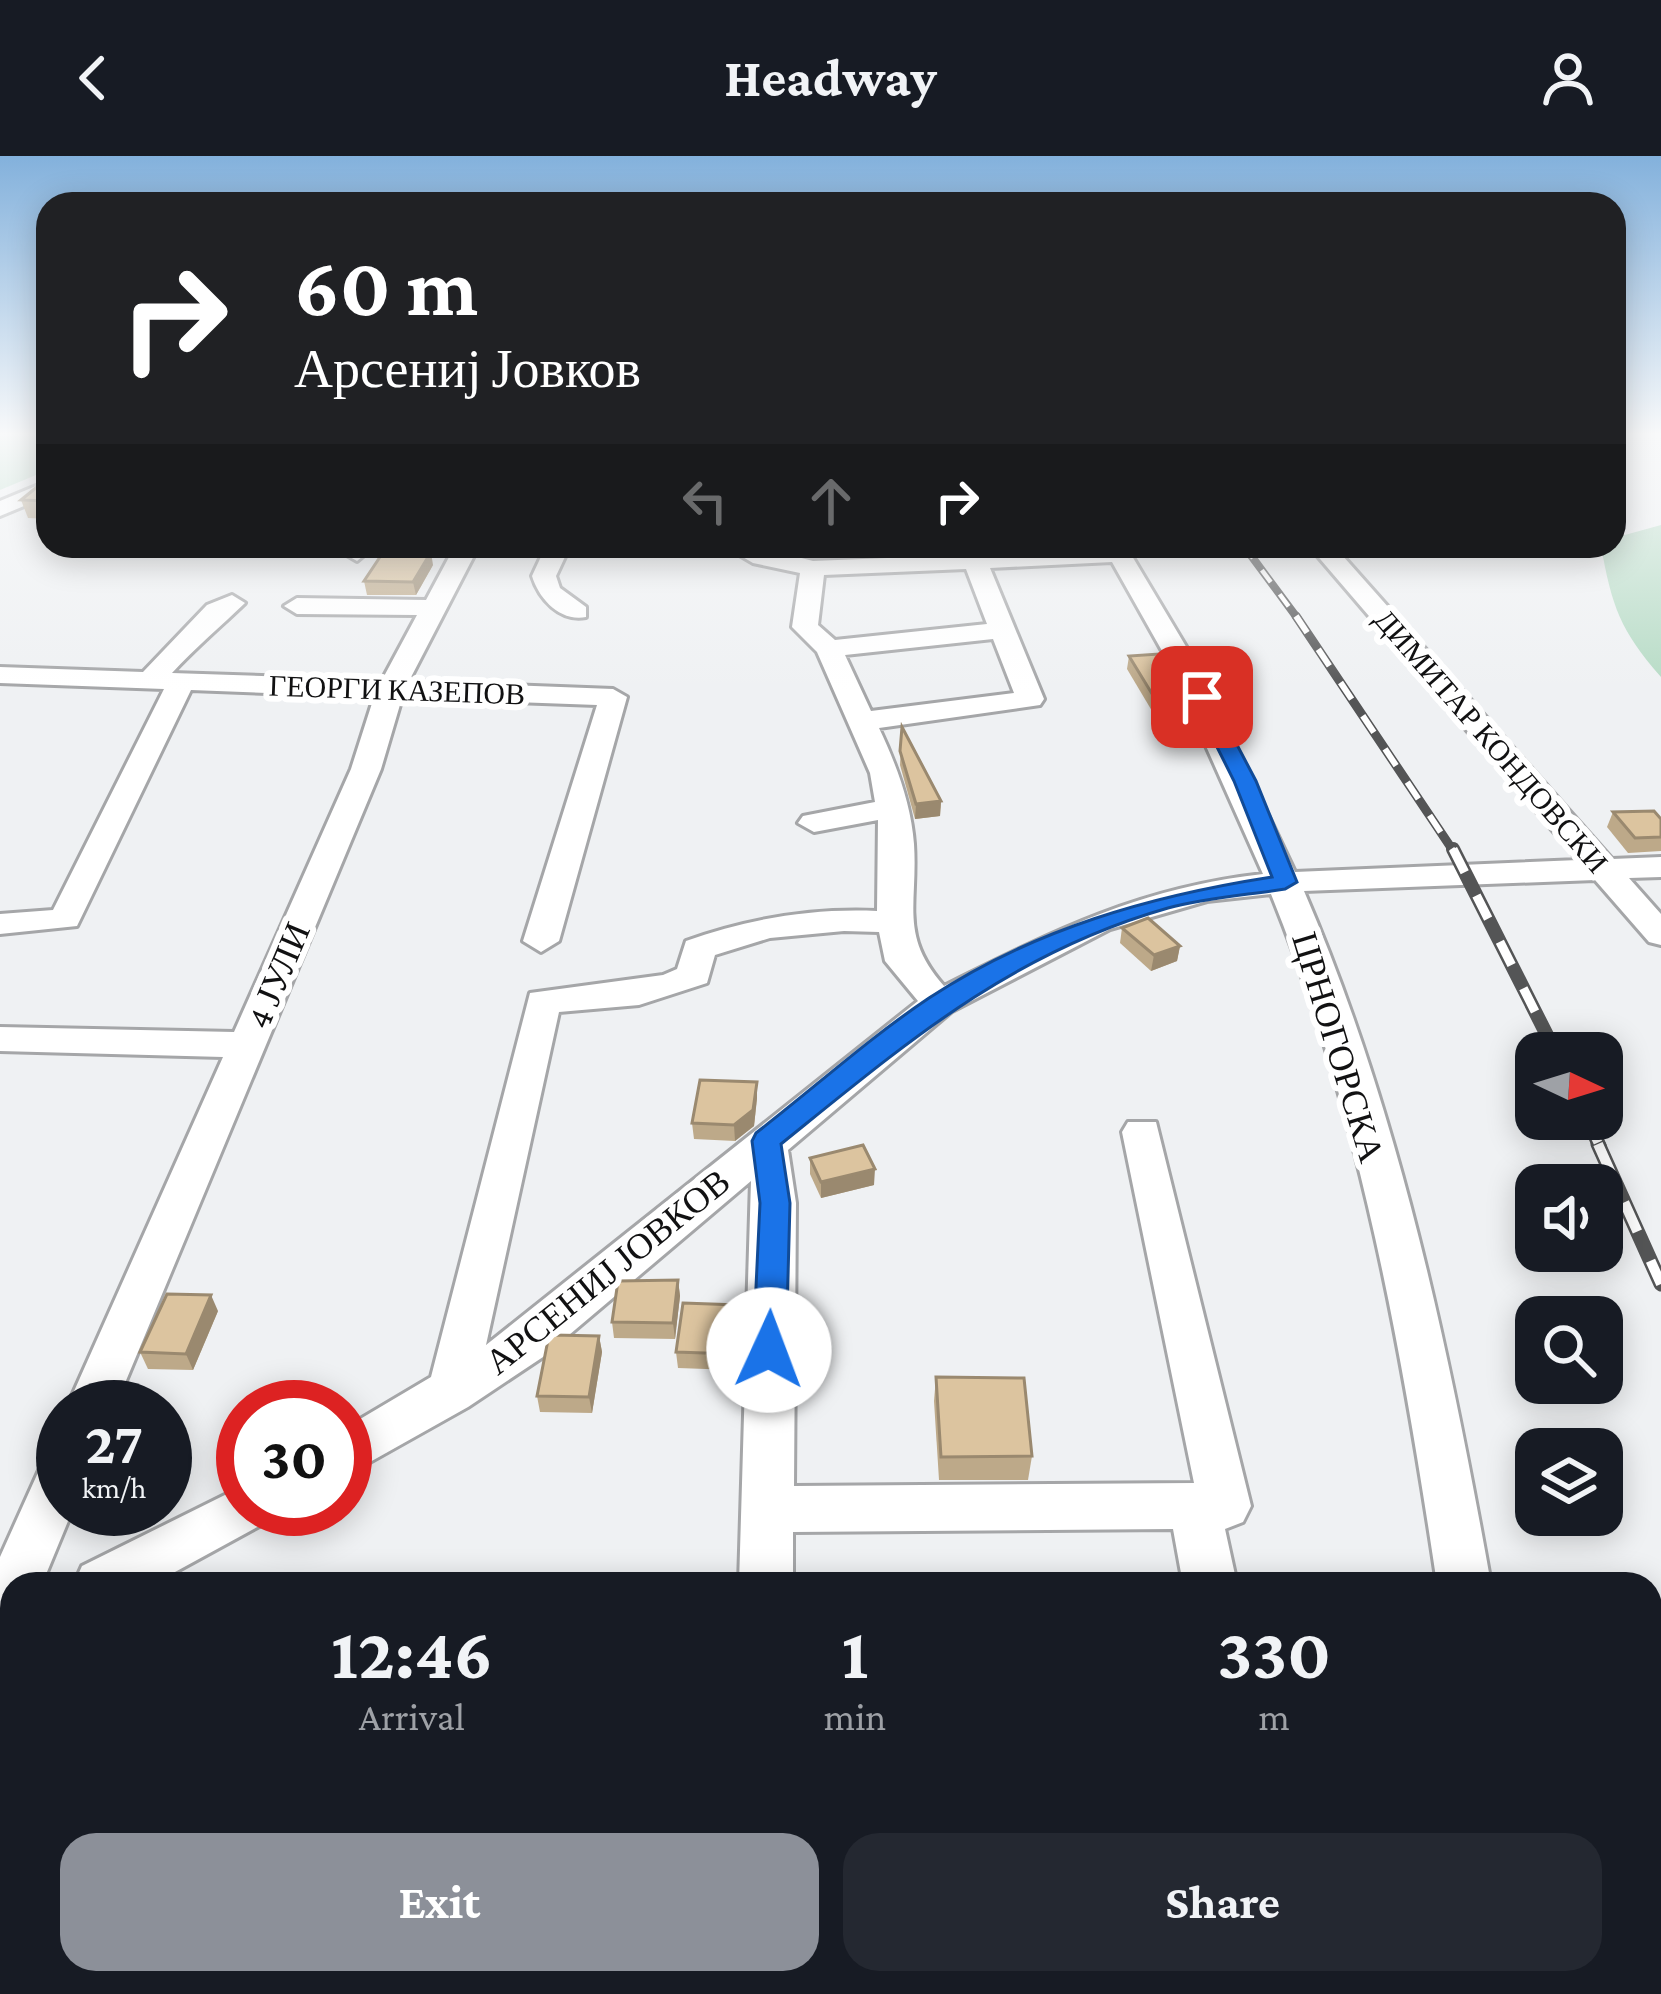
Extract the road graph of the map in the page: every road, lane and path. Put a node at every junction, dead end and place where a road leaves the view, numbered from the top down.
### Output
1 (460, 558) edge
2 (552, 558) edge
3 (761, 558) edge
4 (850, 558) edge
5 (974, 558) edge
6 (1122, 558) edge
7 (1331, 558) edge
8 (813, 568) junction
9 (232, 603) dead end
10 (296, 606) dead end
11 (431, 608) junction
12 (577, 612) dead end
13 (1004, 629) junction
14 (829, 649) junction
15 (165, 681) junction
16 (7, 682) edge
17 (390, 691) junction
18 (864, 721) junction
19 (889, 808) junction
20 (814, 823) dead end
21 (1661, 867) edge
22 (1601, 869) junction
23 (1285, 882) junction
24 (894, 922) junction
25 (0, 924) edge
26 (1661, 935) edge
27 (542, 941) dead end
28 (939, 1004) junction
29 (0, 1040) edge
30 (246, 1045) junction
31 (1142, 1132) dead end
32 (766, 1141) junction
33 (103, 1380) edge
34 (452, 1394) junction
35 (372, 1439) edge
36 (1194, 1507) junction
37 (769, 1509) junction
38 (216, 1524) edge
39 (36, 1536) edge
40 (21, 1572) edge
41 (124, 1572) edge
42 (766, 1572) edge
43 (1208, 1572) edge
44 (1462, 1572) edge

1 - 11 street, 4 ЈУЛИ
2 - 12 street
3 - 8 street
4 - 8 street
5 - 13 street
6 - 23 street, ЦРНОГОРСКА
7 - 22 street, ДИМИТАР КОНДОВСКИ
8 - 14 street
9 - 15 street
10 - 11 street
11 - 17 street, 4 ЈУЛИ
13 - 14 street
13 - 18 street
14 - 18 street
15 - 16 street, ГЕОРГИ КАЗЕПОВ
15 - 17 street, ГЕОРГИ КАЗЕПОВ
15 - 25 street
17 - 27 street, ГЕОРГИ КАЗЕПОВ
17 - 30 street, 4 ЈУЛИ
18 - 19 street
19 - 20 street
19 - 24 street
21 - 22 street, АРСЕНИЈ ЈОВКОВ
22 - 23 street, АРСЕНИЈ ЈОВКОВ
22 - 26 street, ДИМИТАР КОНДОВСКИ
23 - 28 street, АРСЕНИЈ ЈОВКОВ
23 - 44 street, ЦРНОГОРСКА
24 - 28 street
24 - 34 street
28 - 32 street, АРСЕНИЈ ЈОВКОВ
29 - 30 street
30 - 33 street, 4 ЈУЛИ
31 - 36 street
32 - 34 street, АРСЕНИЈ ЈОВКОВ
32 - 37 street
34 - 35 street, АРСЕНИЈ ЈОВКОВ
36 - 37 street
36 - 43 street
37 - 42 street
38 - 41 street
39 - 40 street

